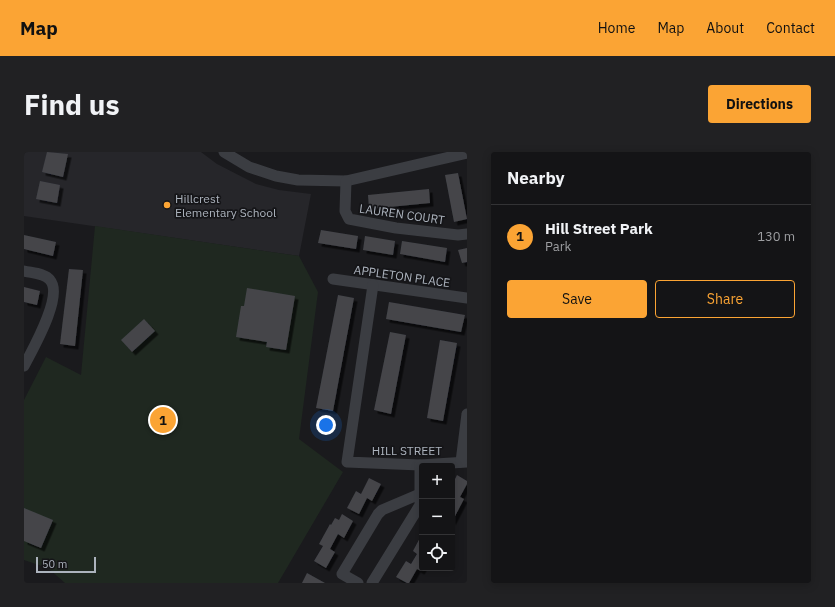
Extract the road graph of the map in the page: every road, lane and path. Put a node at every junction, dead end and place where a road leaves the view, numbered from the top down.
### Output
1 (224, 152) edge
2 (467, 154) edge
3 (346, 181) junction
4 (467, 234) edge
5 (24, 271) edge
6 (333, 279) dead end
7 (372, 285) junction
8 (467, 298) edge
9 (25, 360) edge
10 (467, 414) edge
11 (464, 462) edge
12 (449, 463) edge
13 (419, 465) edge
14 (419, 494) edge
15 (421, 499) edge
16 (358, 583) edge
17 (372, 583) edge

1 - 3 street
2 - 3 street
3 - 4 street, LAUREN COURT
5 - 9 street
6 - 7 street, APPLETON PLACE
7 - 8 street, APPLETON PLACE
7 - 13 street, HILL STREET
10 - 11 street
11 - 12 street, HILL STREET
14 - 16 street
15 - 17 street

